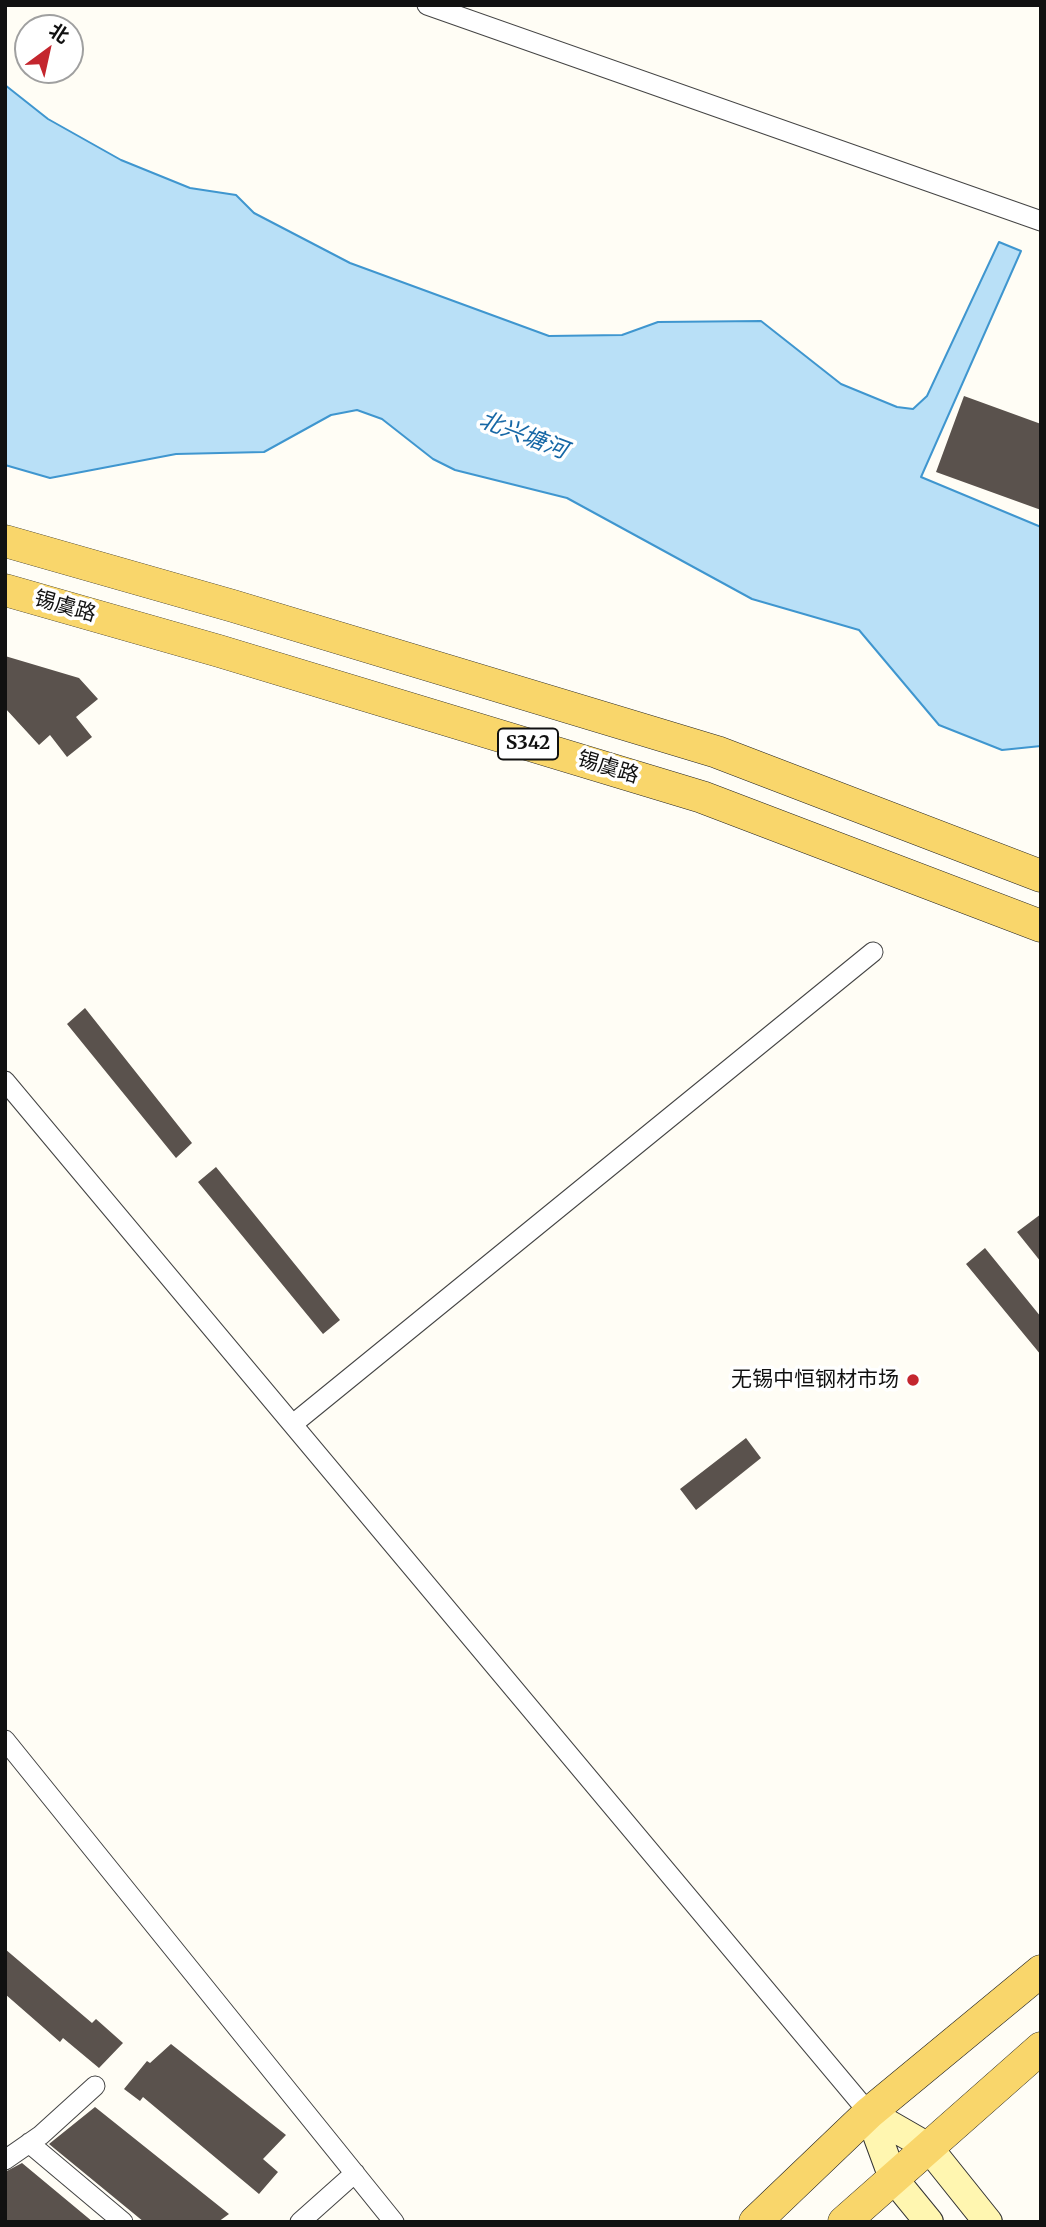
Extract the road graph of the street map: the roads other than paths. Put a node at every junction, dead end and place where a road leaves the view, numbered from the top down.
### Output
1 (427, 5) edge
2 (1041, 221) edge
3 (5, 541) edge
4 (5, 590) edge
5 (1041, 876) edge
6 (1041, 926) edge
7 (873, 952) dead end
8 (5, 1081) edge
9 (293, 1424) junction
10 (5, 1740) edge
11 (1041, 1971) edge
12 (1041, 2048) edge
13 (95, 2086) dead end
14 (869, 2113) junction
15 (29, 2143) junction
16 (928, 2147) junction
17 (5, 2160) edge
18 (355, 2173) junction
19 (893, 2178) junction
20 (123, 2222) edge
21 (300, 2222) edge
22 (394, 2222) edge
23 (755, 2222) edge
24 (844, 2222) edge
25 (929, 2222) edge
26 (988, 2222) edge

1 - 2 street
3 - 5 main road, S342
4 - 6 main road, 锡虞路 / S342
7 - 9 street
8 - 9 street
9 - 14 street
10 - 18 street
11 - 14 main road
12 - 16 main road
13 - 15 street
14 - 16 main road
14 - 19 main road
14 - 23 main road
15 - 17 street
15 - 20 street
16 - 19 main road
16 - 26 main road
18 - 21 street
18 - 22 street
19 - 24 main road
19 - 25 main road

